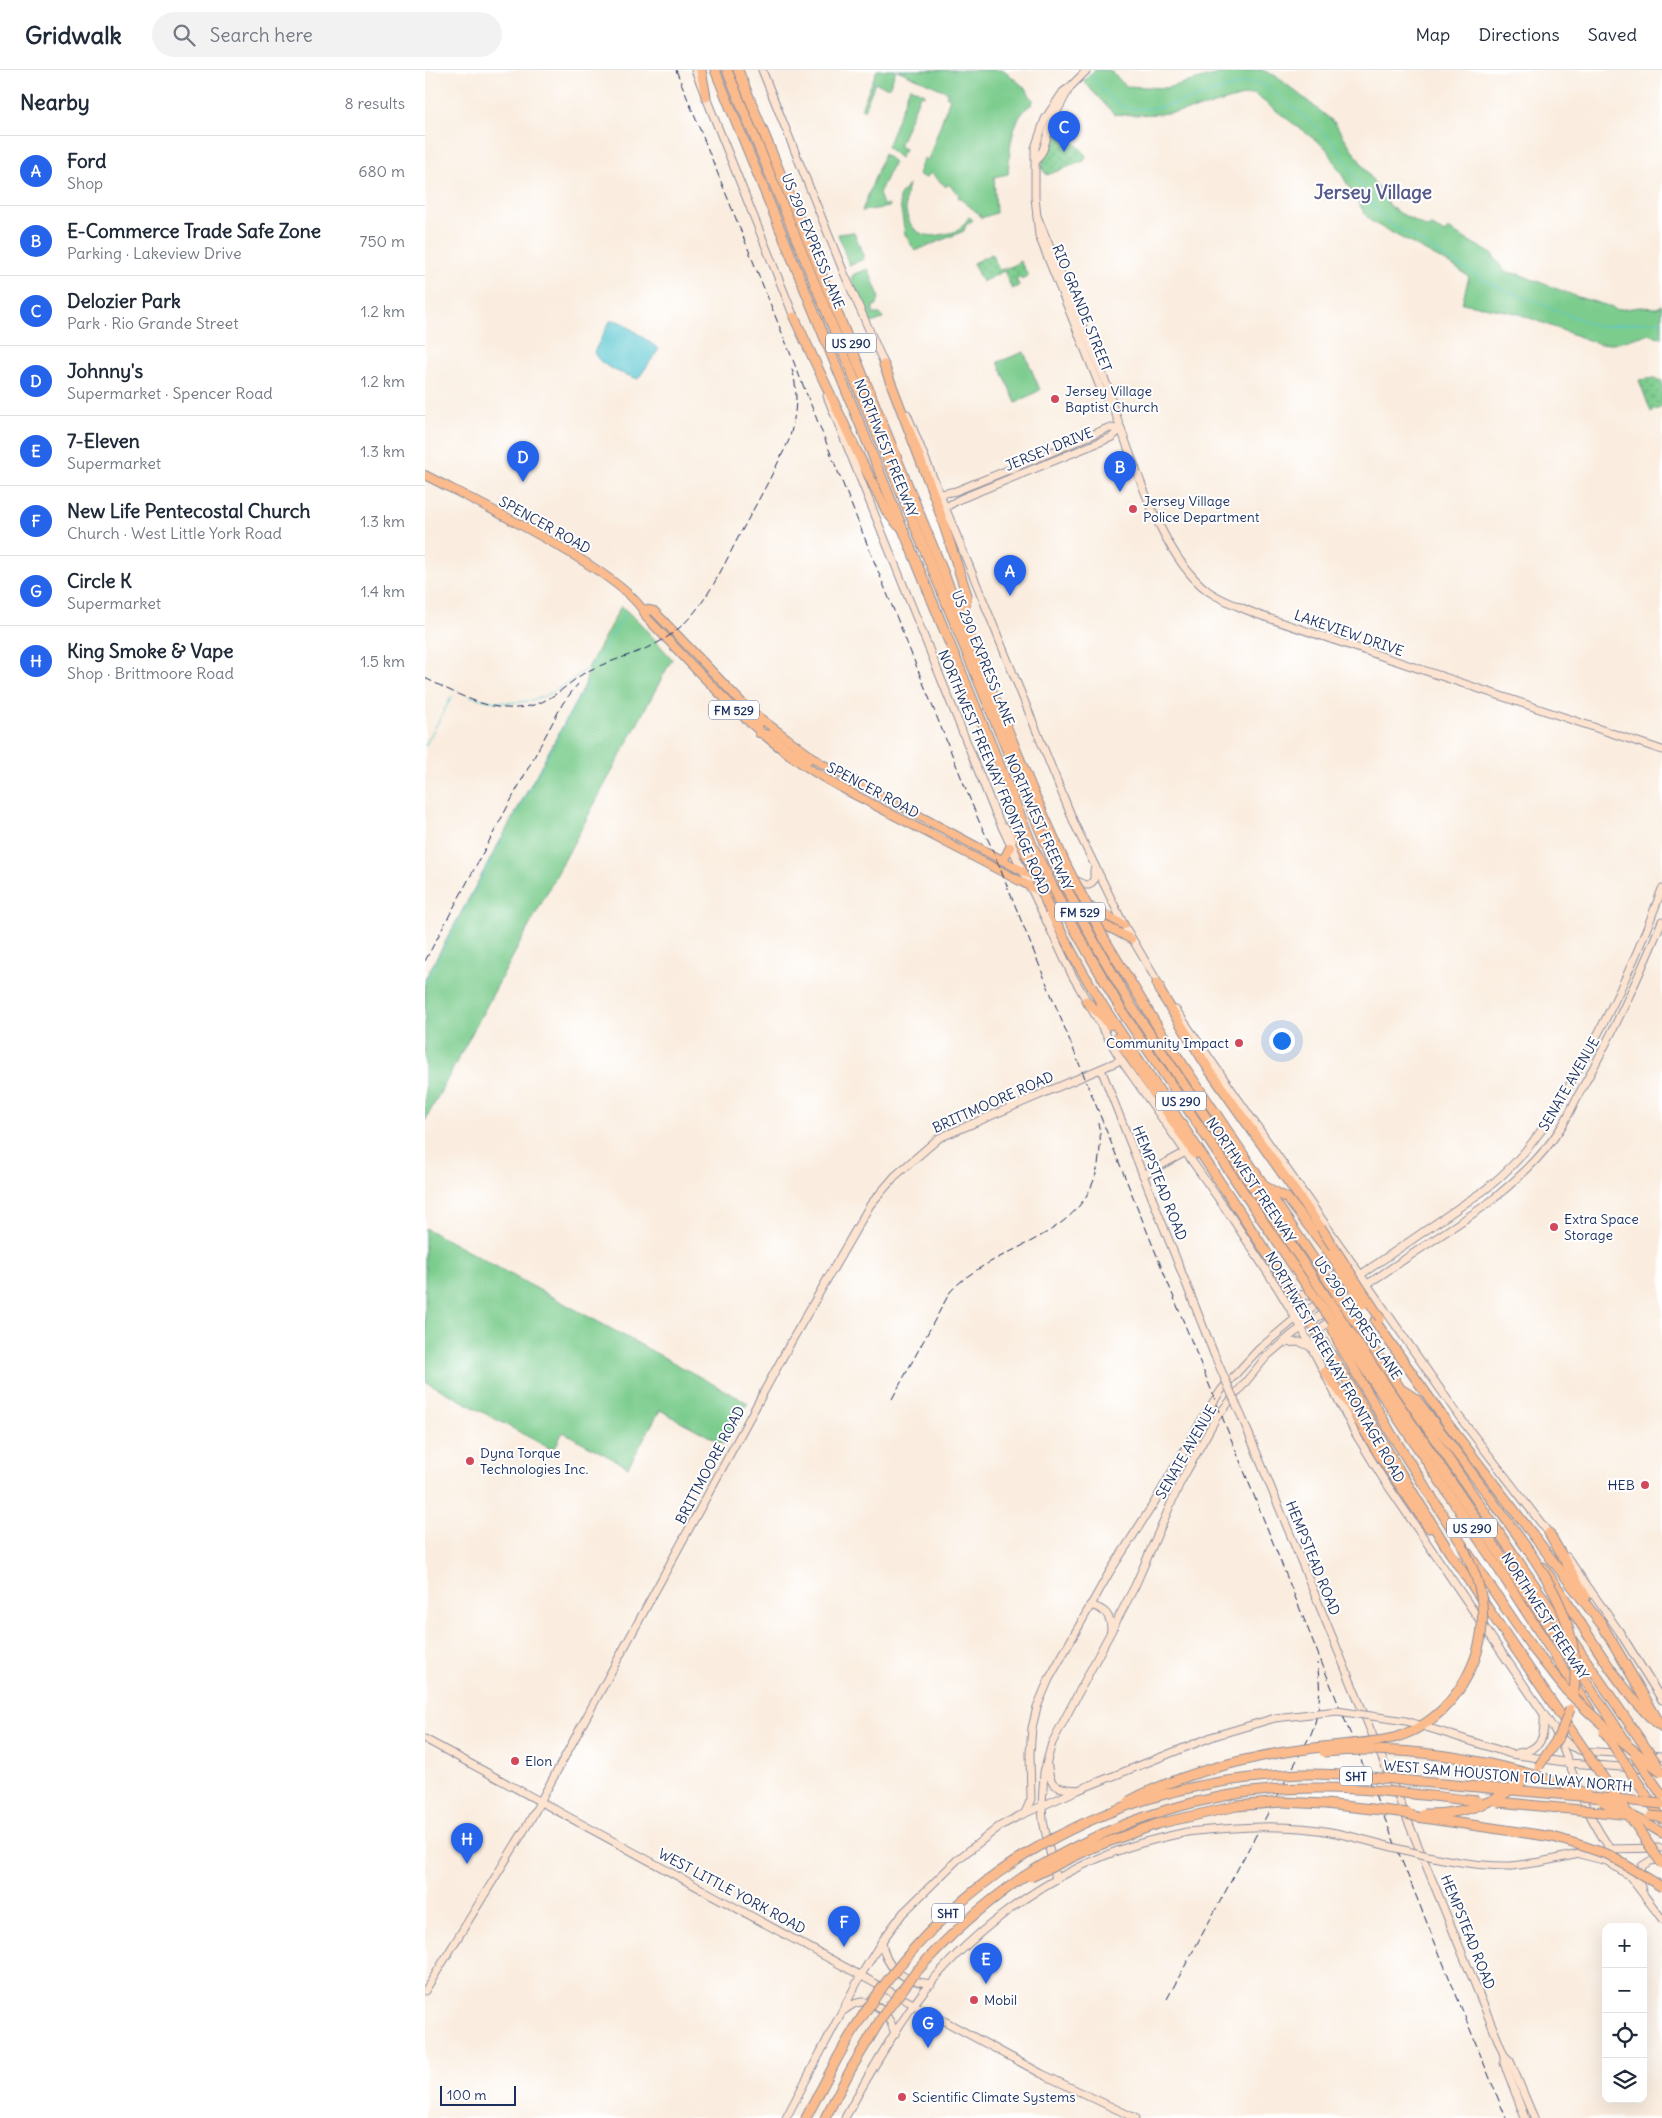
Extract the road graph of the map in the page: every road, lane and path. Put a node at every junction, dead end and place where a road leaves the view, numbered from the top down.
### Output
1 (695, 70) edge
2 (701, 70) edge
3 (715, 70) edge
4 (727, 70) edge
5 (739, 70) edge
6 (763, 70) edge
7 (1087, 70) edge
8 (706, 97) junction
9 (795, 317) junction
10 (884, 365) junction
11 (1121, 429) junction
12 (425, 475) edge
13 (941, 494) junction
14 (946, 506) junction
15 (906, 534) junction
16 (644, 609) junction
17 (963, 618) junction
18 (748, 710) junction
19 (759, 733) junction
20 (1662, 750) edge
21 (820, 762) junction
22 (1013, 798) junction
23 (994, 810) junction
24 (1010, 847) junction
25 (999, 860) junction
26 (1092, 861) junction
27 (1022, 872) junction
28 (1029, 886) junction
29 (1662, 889) edge
30 (1662, 921) edge
31 (1123, 925) junction
32 (1131, 939) junction
33 (1157, 983) junction
34 (1086, 1002) junction
35 (1121, 1060) junction
36 (1101, 1069) junction
37 (1184, 1153) junction
38 (1143, 1175) junction
39 (1264, 1185) junction
40 (1248, 1224) junction
41 (1339, 1241) junction
42 (1313, 1267) junction
43 (1361, 1274) junction
44 (1367, 1283) junction
45 (1277, 1287) junction
46 (1384, 1308) junction
47 (1296, 1318) junction
48 (1377, 1319) junction
49 (1301, 1327) junction
50 (1349, 1337) junction
51 (1282, 1343) junction
52 (1311, 1347) junction
53 (1318, 1359) junction
54 (1325, 1372) junction
55 (1399, 1388) junction
56 (1549, 1533) junction
57 (1461, 1543) junction
58 (1451, 1552) junction
59 (1532, 1557) junction
60 (1090, 1605) junction
61 (1602, 1625) junction
62 (1111, 1630) junction
63 (1662, 1700) edge
64 (1544, 1714) junction
65 (1662, 1727) edge
66 (1554, 1729) junction
67 (425, 1739) edge
68 (1511, 1754) junction
69 (1662, 1756) edge
70 (1047, 1760) junction
71 (1570, 1763) junction
72 (1662, 1771) edge
73 (1189, 1777) junction
74 (1078, 1790) junction
75 (1662, 1795) edge
76 (540, 1802) junction
77 (1662, 1804) edge
78 (1042, 1806) junction
79 (1403, 1812) junction
80 (1025, 1813) junction
81 (1102, 1814) junction
82 (1662, 1818) edge
83 (1662, 1833) edge
84 (1610, 1848) junction
85 (1662, 1848) edge
86 (1575, 1854) junction
87 (1662, 1860) edge
88 (1662, 1864) edge
89 (1023, 1878) junction
90 (1631, 1878) junction
91 (1056, 1879) junction
92 (1662, 1887) edge
93 (1643, 1894) junction
94 (1662, 1919) edge
95 (882, 1941) junction
96 (861, 1975) junction
97 (931, 1984) junction
98 (425, 1991) edge
99 (915, 2004) junction
100 (842, 2013) junction
101 (895, 2034) junction
102 (1504, 2055) junction
103 (786, 2118) edge
104 (806, 2118) edge
105 (825, 2118) edge
106 (845, 2118) edge
107 (1135, 2118) edge
108 (1525, 2118) edge
109 (1534, 2118) edge

1 - 8 main road, NORTHWEST FREEWAY FRONTAGE ROAD
2 - 8 highway
3 - 15 highway, NORTHWEST FREEWAY / US 290
4 - 42 highway, US 290 EXPRESS LANE, bridge
5 - 17 highway, NORTHWEST FREEWAY / US 290
6 - 10 main road
7 - 11 main road, RIO GRANDE STREET
8 - 9 main road, NORTHWEST FREEWAY FRONTAGE ROAD
9 - 15 highway
9 - 23 main road, NORTHWEST FREEWAY FRONTAGE ROAD
10 - 13 main road
10 - 17 highway
11 - 13 main road, JERSEY DRIVE
11 - 14 main road, JERSEY DRIVE
11 - 20 main road, LAKEVIEW DRIVE
12 - 16 main road, SPENCER ROAD / FM 529
13 - 14 main road
14 - 26 main road
15 - 22 highway, NORTHWEST FREEWAY / US 290
16 - 18 main road, SPENCER ROAD / FM 529
16 - 19 main road, SPENCER ROAD / FM 529
17 - 39 highway, NORTHWEST FREEWAY / US 290, bridge
18 - 19 main road
18 - 21 main road, SPENCER ROAD / FM 529
19 - 21 main road
19 - 28 main road, SPENCER ROAD / FM 529
21 - 25 main road, SPENCER ROAD / FM 529
22 - 40 highway, bridge
22 - 50 highway, NORTHWEST FREEWAY / US 290, bridge
23 - 24 main road, NORTHWEST FREEWAY FRONTAGE ROAD
23 - 26 main road
24 - 25 main road
24 - 27 main road, NORTHWEST FREEWAY FRONTAGE ROAD
25 - 27 main road, SPENCER ROAD / FM 529
26 - 31 main road
27 - 28 main road, NORTHWEST FREEWAY FRONTAGE ROAD
27 - 31 main road, SPENCER ROAD / FM 529
28 - 32 main road, SPENCER ROAD / FM 529
28 - 34 main road, NORTHWEST FREEWAY FRONTAGE ROAD
29 - 43 main road, SENATE AVENUE
30 - 44 main road, SENATE AVENUE
31 - 32 main road
32 - 33 main road
33 - 41 main road
33 - 48 highway, bridge
34 - 35 main road, NORTHWEST FREEWAY FRONTAGE ROAD
34 - 40 highway
35 - 36 main road, BRITTMOORE ROAD
35 - 37 main road, NORTHWEST FREEWAY FRONTAGE ROAD
36 - 38 main road, HEMPSTEAD ROAD
36 - 76 main road, BRITTMOORE ROAD
37 - 38 main road
37 - 45 main road, NORTHWEST FREEWAY FRONTAGE ROAD
38 - 102 main road, HEMPSTEAD ROAD, bridge
39 - 42 highway, NORTHWEST FREEWAY / US 290
39 - 48 highway, bridge
40 - 58 highway, bridge
41 - 43 main road
41 - 45 main road
42 - 50 highway, US 290 EXPRESS LANE, bridge
43 - 44 main road
43 - 47 main road, SENATE AVENUE
44 - 46 main road
44 - 49 main road, SENATE AVENUE
45 - 47 main road, NORTHWEST FREEWAY FRONTAGE ROAD
46 - 53 main road
46 - 56 main road
47 - 49 main road, NORTHWEST FREEWAY FRONTAGE ROAD
47 - 60 main road, SENATE AVENUE
48 - 61 highway
49 - 51 main road, SENATE AVENUE
49 - 52 main road, NORTHWEST FREEWAY FRONTAGE ROAD
50 - 55 highway, NORTHWEST FREEWAY / US 290
50 - 57 highway
50 - 75 highway, US 290 EXPRESS LANE, bridge
50 - 82 highway, NORTHWEST FREEWAY / US 290, bridge
51 - 52 main road
51 - 62 main road, SENATE AVENUE
52 - 53 main road, NORTHWEST FREEWAY FRONTAGE ROAD
53 - 54 main road, NORTHWEST FREEWAY FRONTAGE ROAD
54 - 58 highway
54 - 64 main road, NORTHWEST FREEWAY FRONTAGE ROAD
55 - 59 highway, bridge
55 - 72 highway, NORTHWEST FREEWAY / US 290, bridge
56 - 61 highway
56 - 63 main road
57 - 72 highway, bridge
57 - 73 highway, bridge
58 - 88 highway, bridge
59 - 65 highway, bridge
59 - 79 highway, bridge
60 - 62 main road
60 - 80 main road, SENATE AVENUE
61 - 65 highway
62 - 70 main road, SENATE AVENUE
64 - 66 main road, NORTHWEST FREEWAY FRONTAGE ROAD
64 - 68 main road
66 - 69 main road
66 - 71 main road, NORTHWEST FREEWAY FRONTAGE ROAD
67 - 76 main road, WEST LITTLE YORK ROAD
68 - 71 main road
68 - 74 main road, bridge
70 - 74 main road
70 - 78 main road, SENATE AVENUE
71 - 72 main road
71 - 84 main road, NORTHWEST FREEWAY FRONTAGE ROAD
73 - 81 highway, bridge
73 - 83 highway, bridge
74 - 78 main road
76 - 96 main road, WEST LITTLE YORK ROAD
76 - 98 main road, BRITTMOORE ROAD
77 - 81 highway, WEST SAM HOUSTON TOLLWAY NORTH / SHT, bridge
78 - 80 main road
78 - 91 main road, SENATE AVENUE
79 - 89 highway, bridge
79 - 92 highway, bridge
80 - 95 main road
81 - 104 highway, WEST SAM HOUSTON TOLLWAY NORTH / SHT, bridge
82 - 89 highway, WEST SAM HOUSTON TOLLWAY NORTH / SHT, bridge
84 - 85 main road
84 - 86 main road
84 - 90 main road, NORTHWEST FREEWAY FRONTAGE ROAD
86 - 90 main road
86 - 91 main road, bridge
87 - 93 main road
89 - 105 highway, WEST SAM HOUSTON TOLLWAY NORTH / SHT, bridge
90 - 93 main road, NORTHWEST FREEWAY FRONTAGE ROAD
91 - 97 main road
93 - 94 main road, NORTHWEST FREEWAY FRONTAGE ROAD
95 - 96 main road
95 - 97 main road
96 - 99 main road, WEST LITTLE YORK ROAD
96 - 100 main road
97 - 99 main road
99 - 101 main road
99 - 107 main road, WEST LITTLE YORK ROAD
100 - 101 main road
100 - 103 main road
101 - 106 main road
102 - 108 main road, HEMPSTEAD ROAD
102 - 109 main road, HEMPSTEAD ROAD

